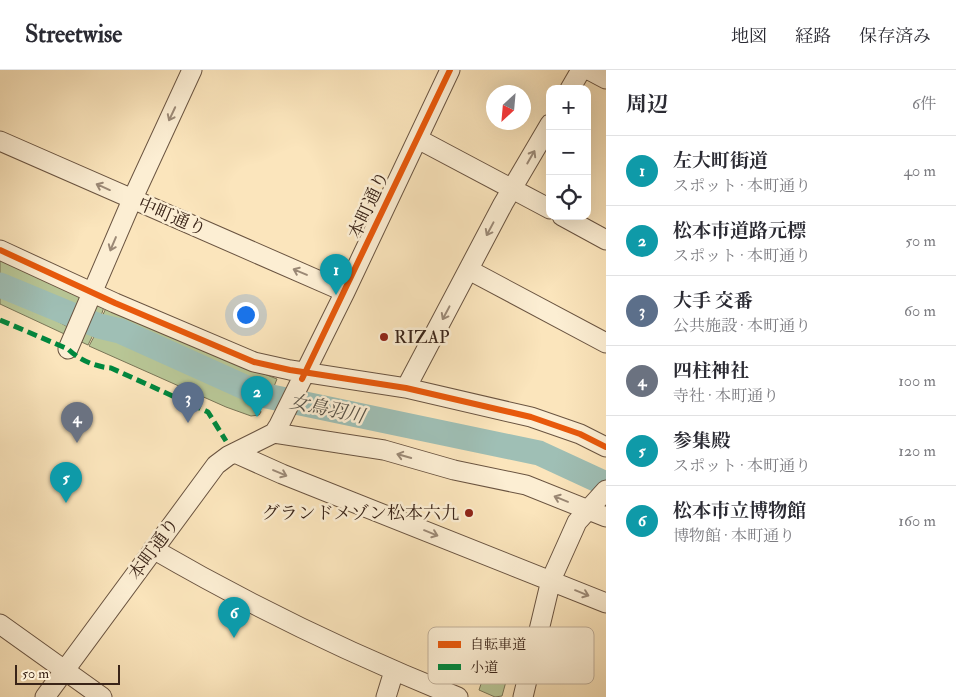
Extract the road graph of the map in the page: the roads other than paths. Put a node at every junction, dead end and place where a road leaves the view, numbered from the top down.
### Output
1 (192, 70) edge
2 (450, 70) edge
3 (581, 70) edge
4 (589, 70) edge
5 (606, 78) edge
6 (572, 85) edge
7 (546, 130) edge
8 (418, 139) junction
9 (0, 141) edge
10 (512, 189) junction
11 (132, 200) junction
12 (546, 208) edge
13 (569, 220) edge
14 (606, 240) edge
15 (0, 250) edge
16 (469, 270) junction
17 (345, 292) junction
18 (90, 297) junction
19 (606, 343) edge
20 (70, 345) dead end
21 (304, 376) junction
22 (406, 388) junction
23 (278, 427) junction
24 (606, 447) edge
25 (235, 453) junction
26 (606, 490) edge
27 (590, 506) junction
28 (606, 517) edge
29 (153, 549) junction
30 (551, 580) junction
31 (606, 603) edge
32 (0, 624) edge
33 (540, 627) edge
34 (65, 670) junction
35 (394, 671) junction
36 (526, 684) edge
37 (45, 697) edge
38 (102, 697) edge
39 (386, 697) edge
40 (458, 697) edge
41 (523, 697) edge

1 -> 11 street
2 - 8 street, 本町通り
3 - 6 street
4 - 5 street
10 -> 7 street
8 - 10 street
8 - 17 street, 本町通り
11 -> 9 street, 中町通り
10 - 12 street
10 -> 16 street
17 -> 11 street, 中町通り
11 -> 18 street
13 - 14 street
15 - 18 street
16 - 19 street
16 -> 22 street
17 - 21 street, 本町通り
18 - 20 street
18 - 21 street
21 - 22 street
21 - 23 street, 本町通り
22 - 24 street
23 - 25 street, 本町通り
27 -> 23 street
25 - 29 street, 本町通り
25 -> 30 street
26 - 27 street
27 - 28 street
27 - 30 street
29 - 34 street, 本町通り
29 - 35 street
30 -> 31 street
30 - 33 street
32 - 34 street
34 - 37 street, 本町通り
34 - 38 street
35 - 39 street
35 - 40 street
36 - 41 street

